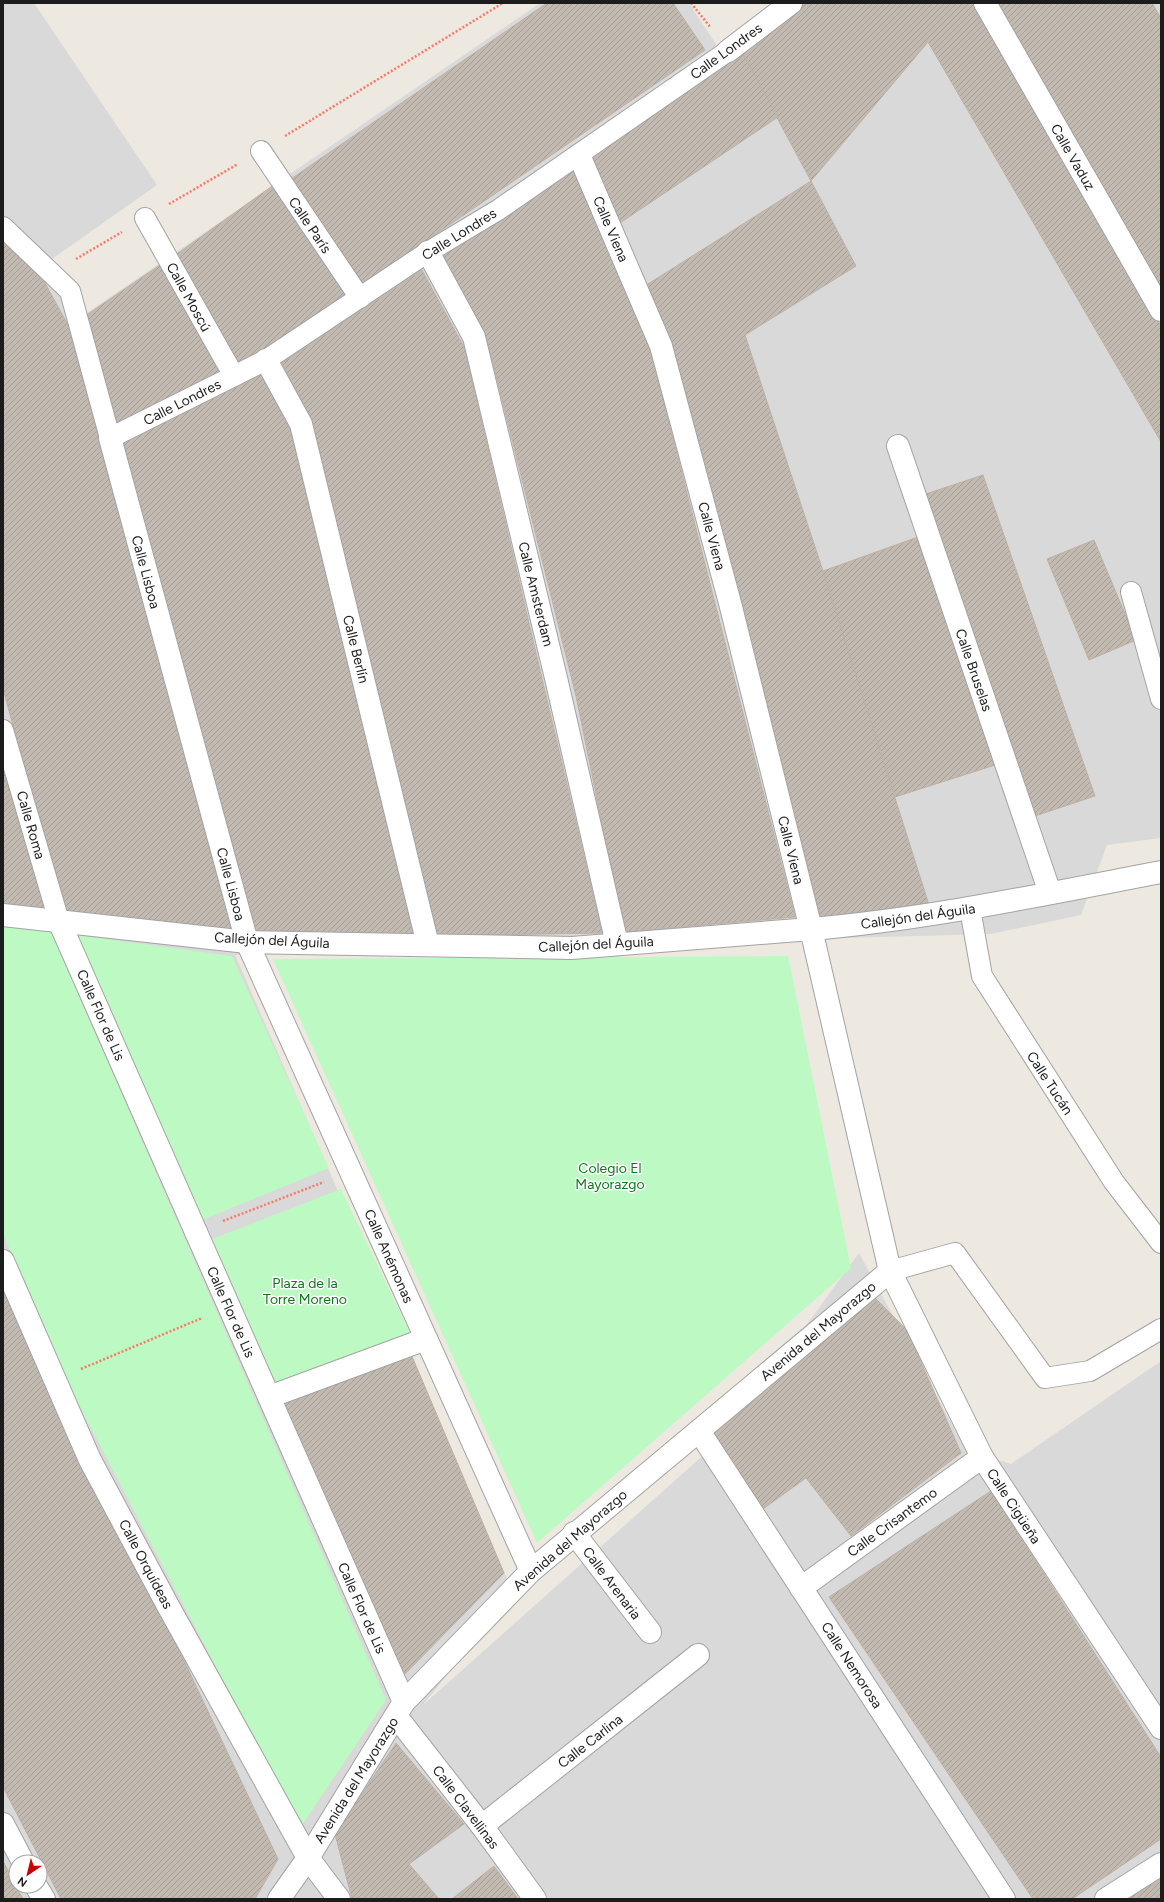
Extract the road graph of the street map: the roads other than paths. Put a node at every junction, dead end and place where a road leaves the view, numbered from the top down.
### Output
1 (791, 3) edge
2 (985, 3) edge
3 (728, 51) joint
4 (261, 151) dead end
5 (579, 155) junction
6 (145, 218) dead end
7 (3, 227) edge
8 (428, 252) junction
9 (360, 298) junction
10 (1161, 310) edge
11 (266, 360) junction
12 (234, 376) junction
13 (110, 438) junction
14 (898, 446) dead end
15 (1131, 592) dead end
16 (1161, 699) edge
17 (3, 730) edge
18 (1161, 872) edge
19 (1050, 893) junction
20 (970, 909) junction
21 (3, 915) edge
22 (59, 921) junction
23 (811, 929) junction
24 (247, 942) junction
25 (617, 944) junction
26 (428, 945) junction
27 (1161, 1243) edge
28 (3, 1261) edge
29 (890, 1271) junction
30 (1161, 1329) edge
31 (426, 1339) junction
32 (269, 1397) junction
33 (699, 1431) junction
34 (982, 1457) junction
35 (574, 1533) junction
36 (531, 1571) junction
37 (801, 1588) junction
38 (650, 1632) dead end
39 (698, 1655) dead end
40 (400, 1709) junction
41 (1161, 1728) edge
42 (482, 1826) junction
43 (5, 1834) edge
44 (18, 1854) edge
45 (308, 1858) junction
46 (1161, 1864) edge
47 (279, 1899) edge
48 (339, 1899) edge
49 (535, 1899) edge
50 (1004, 1899) edge
51 (1106, 1899) edge

1 - 3 street, Calle Londres
2 - 10 street, Calle Vaduz
3 - 5 lane, Calle Londres
4 - 9 lane, Calle París
5 - 8 lane, Calle Londres
5 - 23 street, Calle Viena
6 - 12 lane, Calle Moscú
7 - 13 lane, Calle Lisboa
8 - 9 lane, Calle Londres
8 - 25 street, Calle Amsterdam
9 - 11 lane, Calle Londres
11 - 12 lane, Calle Londres
11 - 26 street, Calle Berlín
12 - 13 lane, Calle Londres
13 - 24 street, Calle Lisboa
14 - 19 street, Calle Bruselas
15 - 16 lane
17 - 22 lane, Calle Roma
18 - 19 street, Callejón del Águila
19 - 20 street, Callejón del Águila
20 - 23 street, Callejón del Águila
20 - 27 lane, Calle Tucán
21 - 22 street, Callejón del Águila
22 - 24 street, Callejón del Águila
22 - 32 street, Calle Flor de Lis
23 - 25 street, Callejón del Águila
23 - 29 street, Calle Viena
24 - 26 street, Callejón del Águila
24 - 31 street, Calle Anémonas
25 - 26 street, Callejón del Águila
28 - 45 street, Calle Orquídeas
29 - 30 lane
29 - 33 street, Avenida del Mayorazgo
29 - 34 street, Calle Cigüeña
31 - 32 street
31 - 36 street, Calle Anémonas
32 - 40 street, Calle Flor de Lis
33 - 35 street, Avenida del Mayorazgo
33 - 37 street, Calle Nemorosa
34 - 37 street, Calle Crisantemo
34 - 41 street, Calle Cigüeña
35 - 36 street, Avenida del Mayorazgo
35 - 38 street, Calle Arenaria
36 - 40 street, Avenida del Mayorazgo
37 - 50 street, Calle Nemorosa
39 - 42 street, Calle Carlina
40 - 42 street, Calle Clavellinas
40 - 45 street, Avenida del Mayorazgo
42 - 49 street, Calle Clavellinas
43 - 44 street
45 - 47 street, Avenida del Mayorazgo
45 - 48 street, Calle Orquídeas
46 - 51 street

